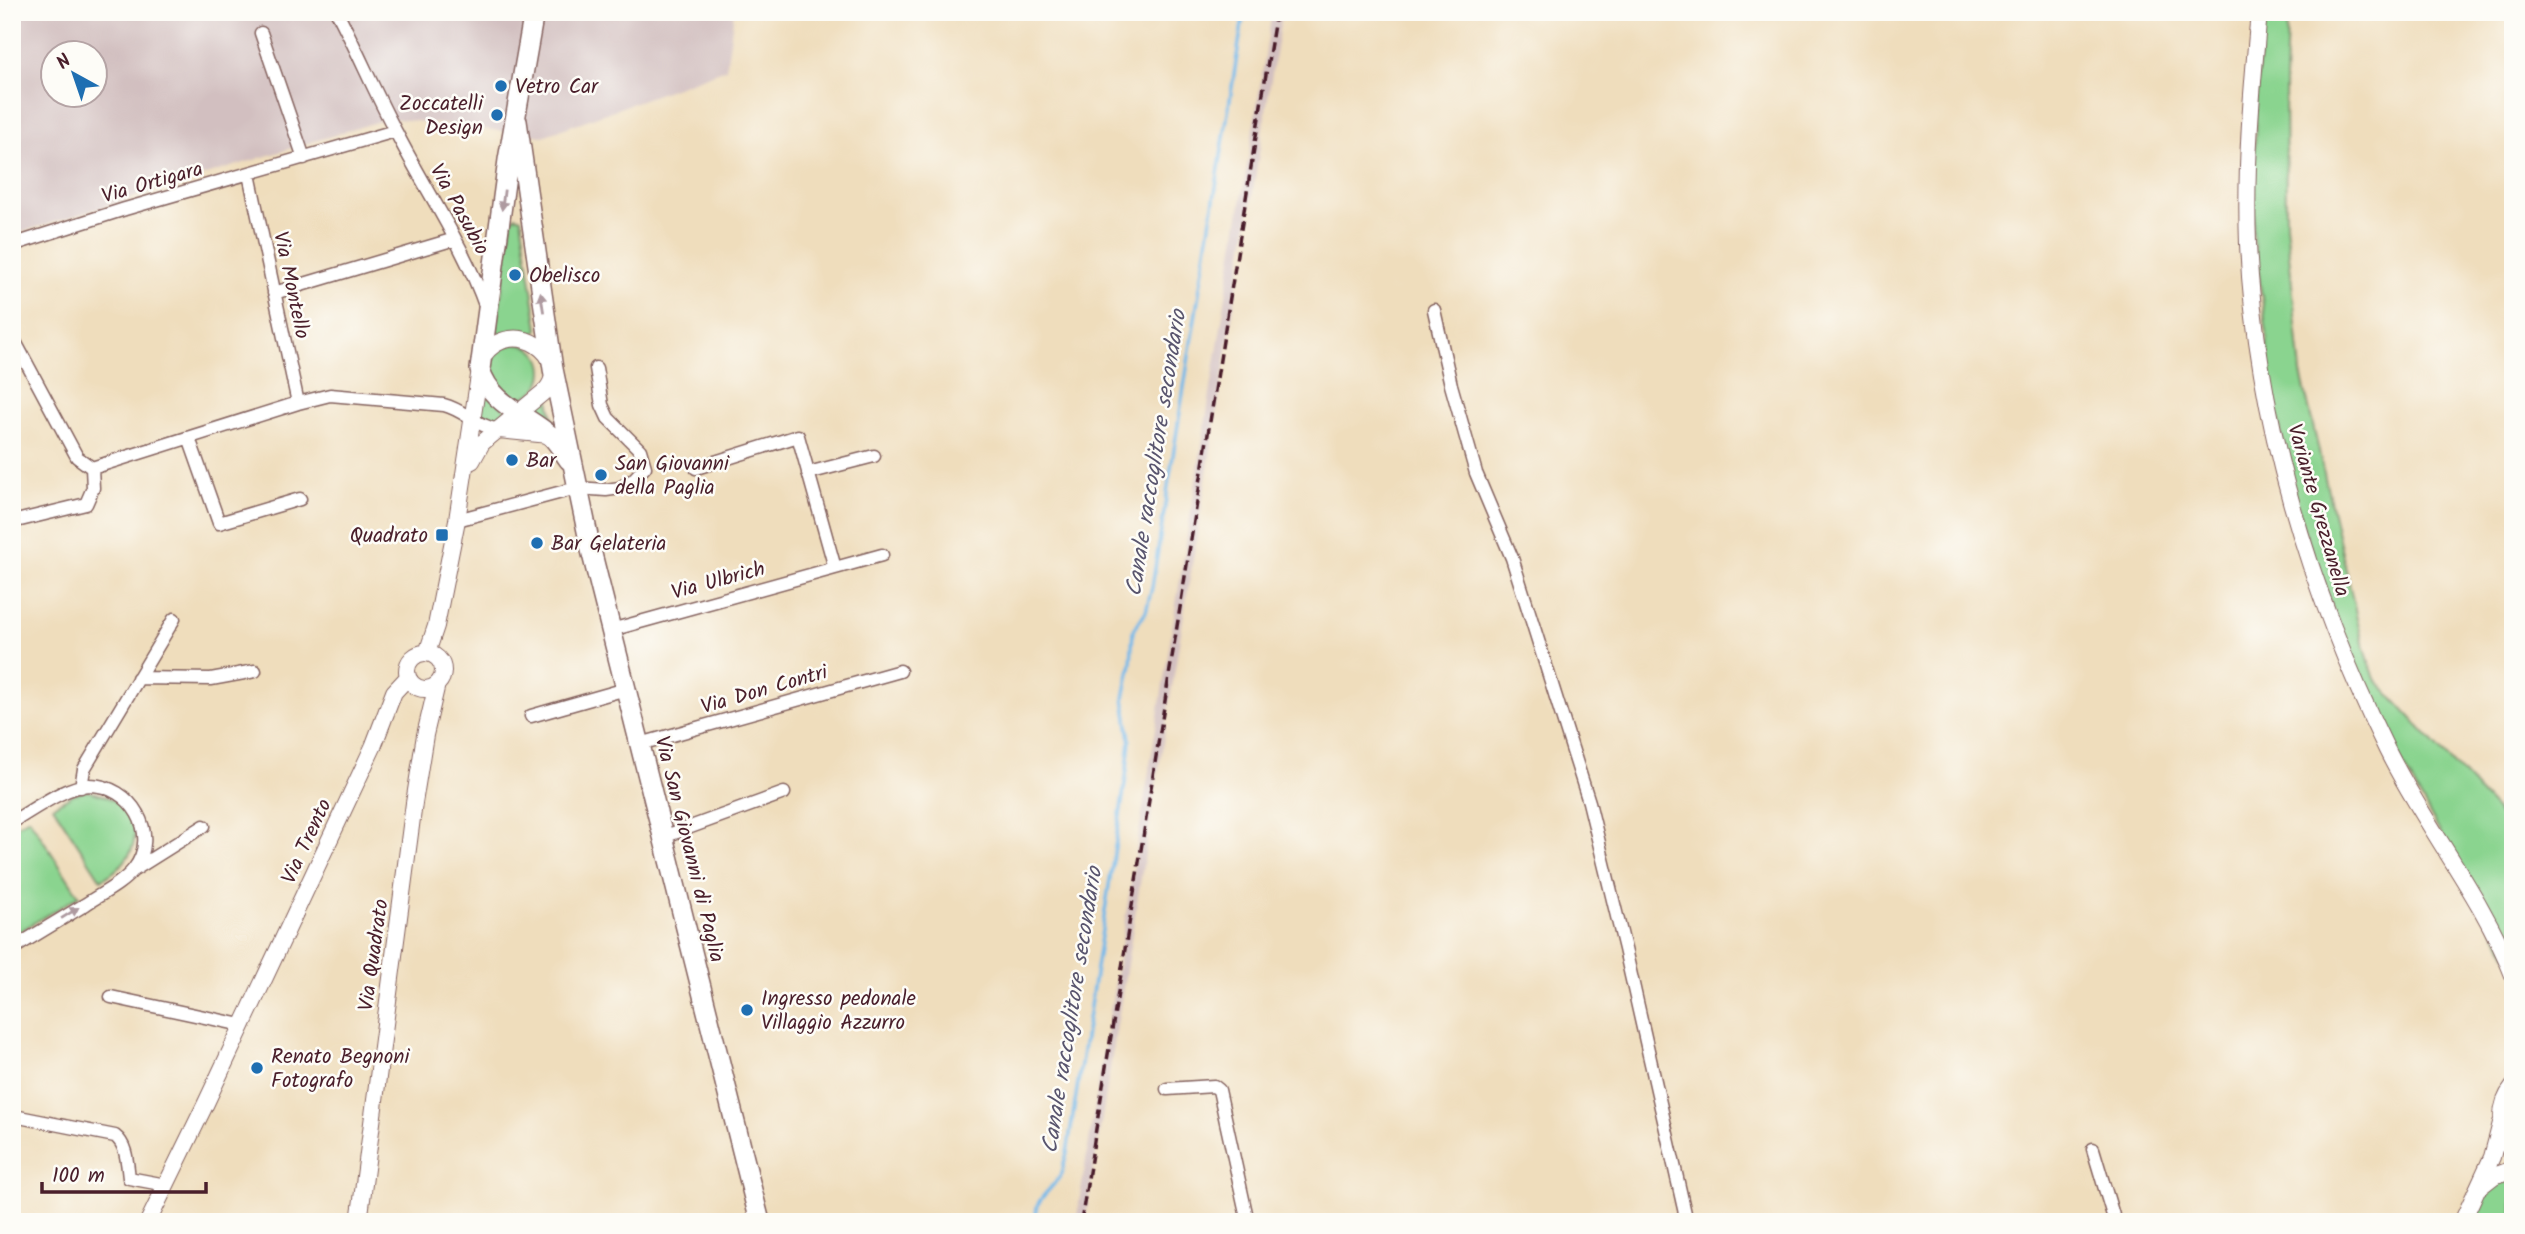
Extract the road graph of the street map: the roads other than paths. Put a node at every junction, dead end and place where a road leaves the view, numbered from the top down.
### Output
1 (337, 12) edge
2 (534, 12) edge
3 (2259, 12) edge
4 (261, 33) dead end
5 (517, 121) junction
6 (395, 131) junction
7 (304, 158) junction
8 (249, 174) junction
9 (455, 239) junction
10 (12, 245) edge
11 (484, 274) junction
12 (274, 293) junction
13 (1434, 310) dead end
14 (12, 336) edge
15 (481, 362) junction
16 (596, 368) dead end
17 (553, 369) junction
18 (298, 403) junction
19 (519, 413) junction
20 (473, 420) junction
21 (499, 430) junction
22 (549, 435) junction
23 (190, 438) junction
24 (874, 456) dead end
25 (573, 467) junction
26 (92, 468) junction
27 (696, 468) dead end
28 (808, 473) junction
29 (463, 483) junction
30 (577, 488) junction
31 (300, 499) dead end
32 (457, 520) junction
33 (12, 522) edge
34 (882, 555) dead end
35 (835, 568) junction
36 (174, 619) dead end
37 (611, 630) junction
38 (427, 653) junction
39 (255, 671) dead end
40 (900, 671) dead end
41 (408, 677) junction
42 (138, 678) junction
43 (430, 686) junction
44 (626, 689) junction
45 (531, 716) dead end
46 (640, 744) junction
47 (81, 787) junction
48 (784, 793) dead end
49 (12, 822) edge
50 (204, 826) dead end
51 (663, 836) junction
52 (133, 870) junction
53 (12, 949) edge
54 (2513, 975) edge
55 (111, 997) dead end
56 (242, 1025) junction
57 (2513, 1087) edge
58 (1167, 1089) dead end
59 (14, 1116) dead end
60 (2501, 1123) junction
61 (2093, 1149) dead end
62 (2513, 1155) edge
63 (2513, 1169) edge
64 (166, 1185) junction
65 (2478, 1189) junction
66 (148, 1222) edge
67 (359, 1222) edge
68 (760, 1222) edge
69 (1248, 1222) edge
70 (1687, 1222) edge
71 (2115, 1222) edge
72 (2462, 1222) edge

1 - 6 street, Via Pasubio
2 - 5 main road
3 - 54 street, Variante Grezzanella
4 - 7 street
5 -> 11 main road
17 -> 5 main road, Via San Giovanni di Paglia
6 - 7 street, Via Ortigara
6 - 9 street, Via Pasubio
7 - 8 street, Via Ortigara
8 - 10 street, Via Ortigara
8 - 12 street, Via Montello
9 - 11 street, Via Pasubio
9 - 12 street
11 - 15 main road
12 - 18 street, Via Montello
13 - 70 street
14 - 26 street
15 - 17 street
15 - 19 main road
15 - 20 street
16 - 30 street
17 - 19 street
17 - 25 main road, Via San Giovanni di Paglia
18 - 20 street
18 - 23 street
19 - 21 street
19 - 22 main road
20 - 21 street
20 - 29 street
21 - 22 street
21 - 29 street
22 - 25 main road
23 - 26 street
23 - 31 street
24 - 28 street
25 - 30 main road, Via San Giovanni di Paglia
26 - 33 street
27 - 28 street
28 - 35 street
29 - 32 street
30 - 32 street
30 - 37 main road, Via San Giovanni di Paglia
32 - 38 street
34 - 35 street, Via Ulbrich
35 - 37 street, Via Ulbrich
36 - 42 street
37 - 44 main road, Via San Giovanni di Paglia
38 - 41 street
38 - 43 street, Via Quadrato
39 - 42 street
40 - 46 street, Via Don Contri
41 - 43 street
41 - 56 street, Via Trento
42 - 47 street
43 - 67 street, Via Quadrato
44 - 45 street
44 - 46 main road, Via San Giovanni di Paglia
46 - 51 main road, Via San Giovanni di Paglia
47 - 49 street
47 - 52 street
48 - 51 street
50 - 52 street
51 - 68 main road, Via San Giovanni di Paglia
53 -> 52 street
55 - 56 street
56 - 64 street, Via Trento
57 - 60 street
58 - 69 street
59 - 64 street
60 - 62 street
60 - 65 street
61 - 71 street
63 - 65 street
64 - 66 street, Via Trento
65 - 72 street

